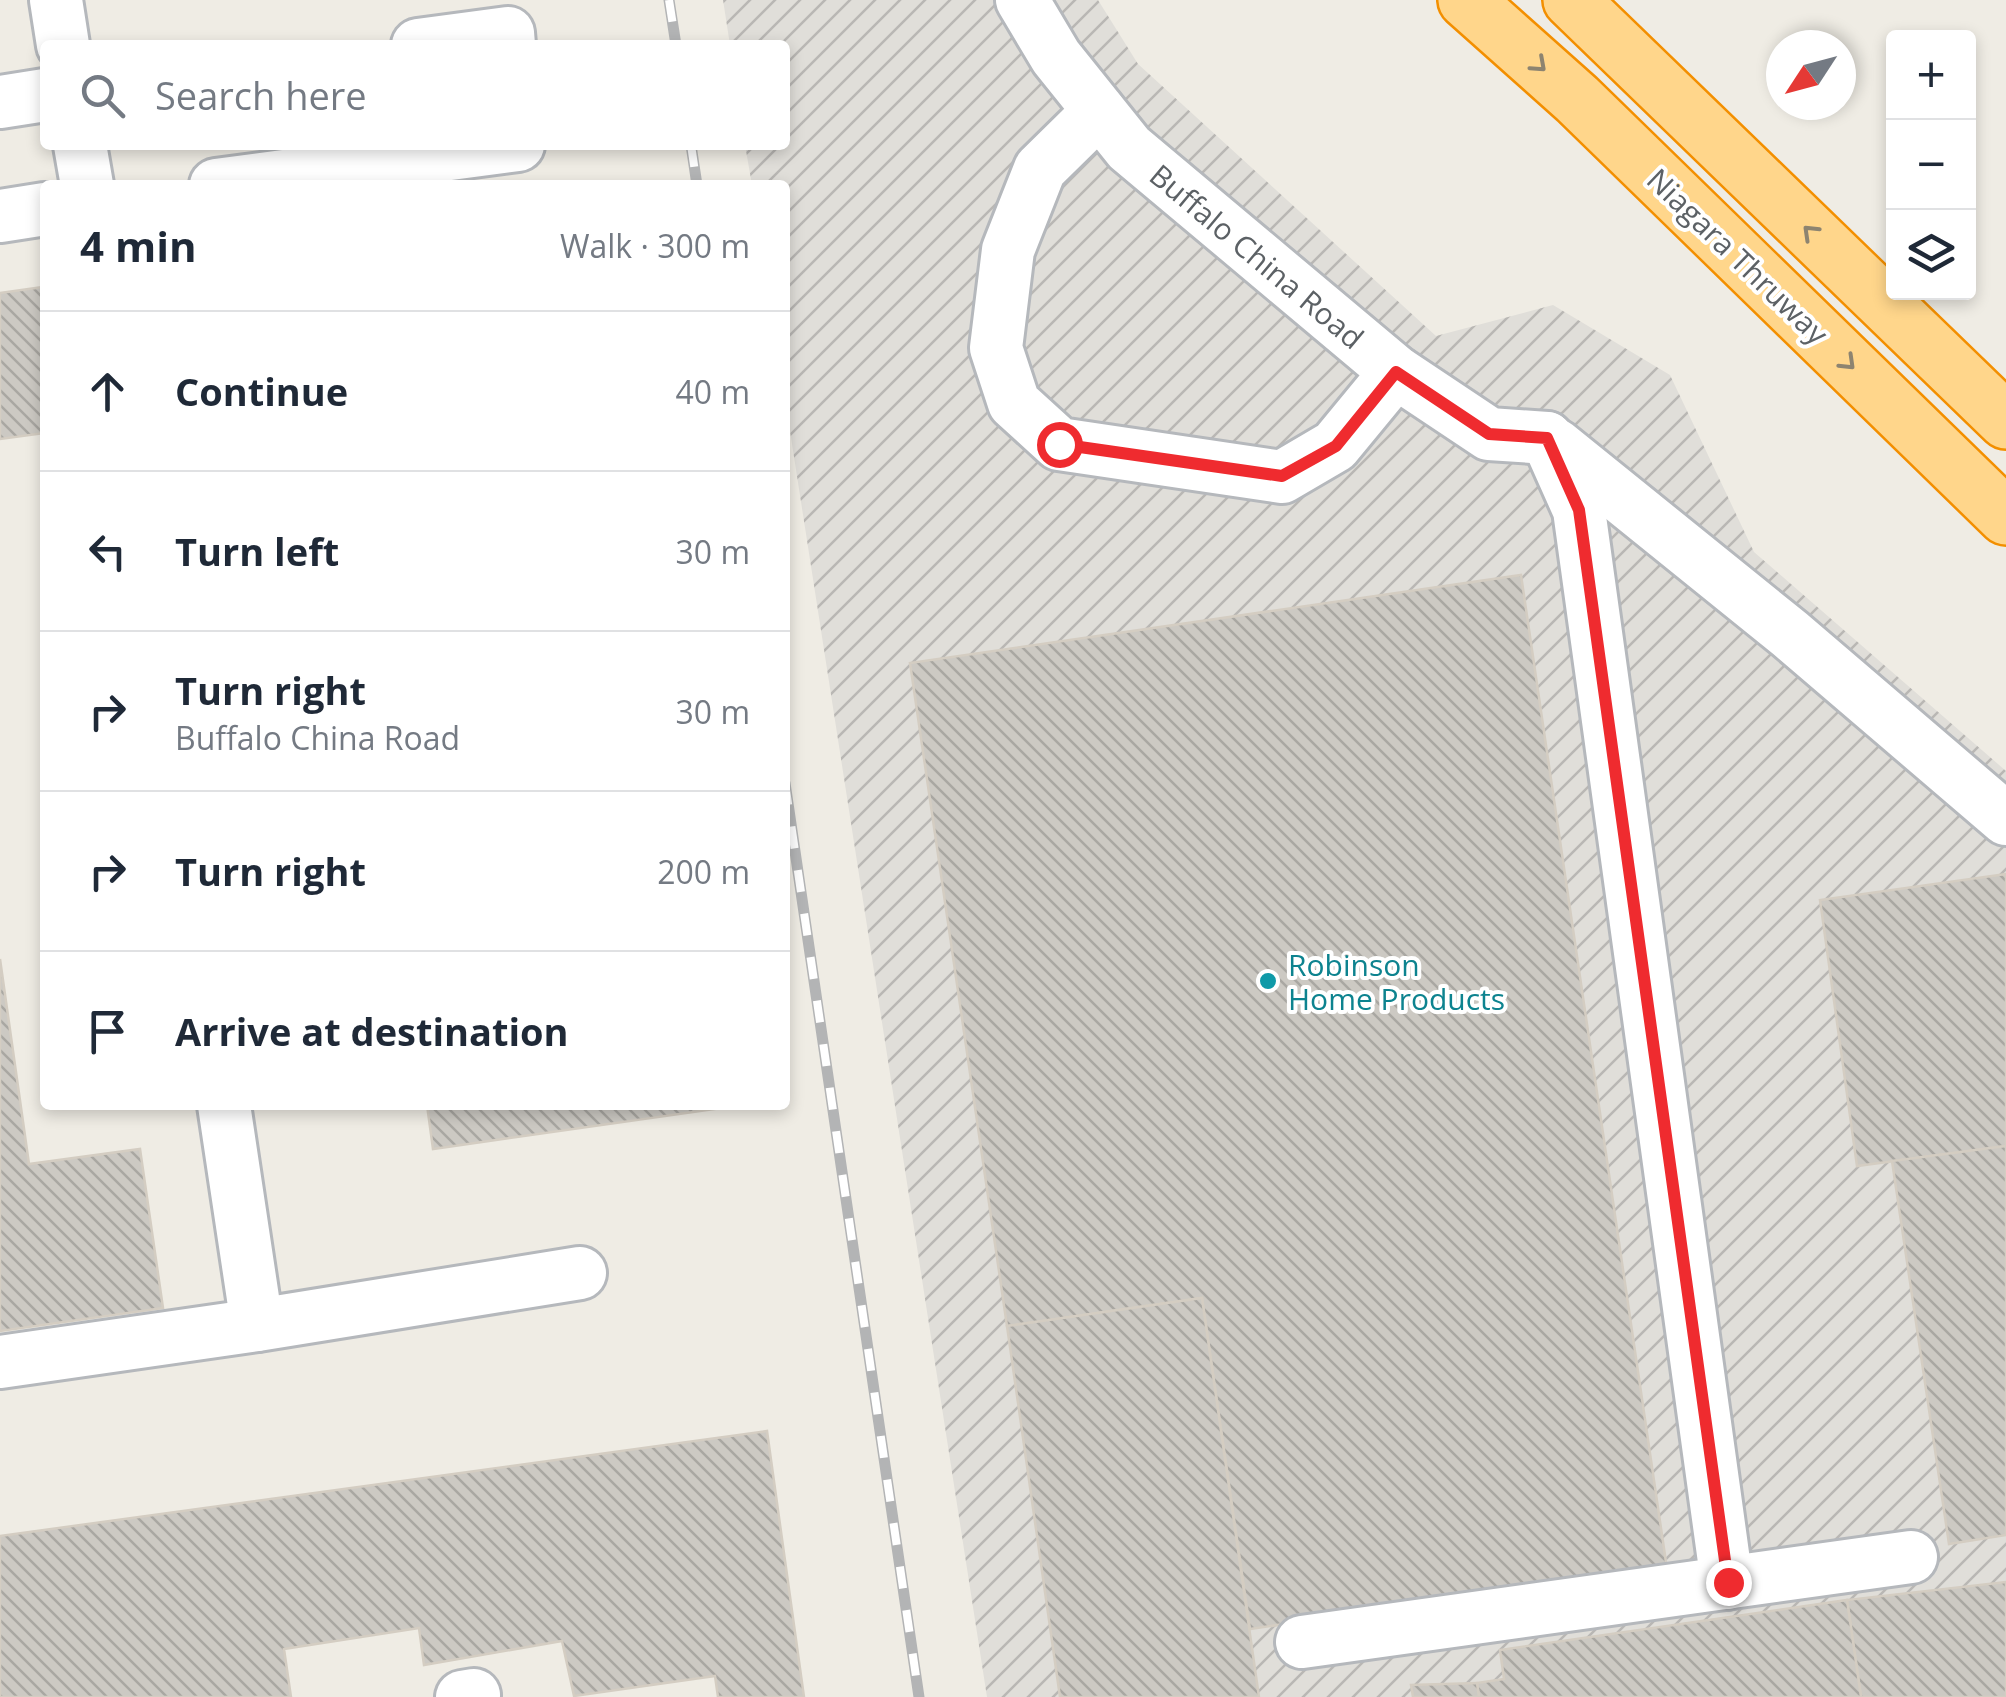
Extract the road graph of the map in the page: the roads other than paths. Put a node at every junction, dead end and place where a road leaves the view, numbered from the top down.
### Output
1 (56, 0) edge
2 (1022, 0) edge
3 (1466, 0) edge
4 (1571, 0) edge
5 (63, 40) edge
6 (456, 40) edge
7 (509, 40) edge
8 (40, 95) edge
9 (0, 102) edge
10 (1099, 111) junction
11 (81, 150) edge
12 (480, 150) edge
13 (86, 180) edge
14 (254, 180) edge
15 (40, 210) edge
16 (0, 216) edge
17 (1396, 372) junction
18 (2006, 421) edge
19 (1547, 438) junction
20 (2006, 517) edge
21 (2006, 819) edge
22 (225, 1110) edge
23 (580, 1273) dead end
24 (257, 1325) junction
25 (0, 1362) edge
26 (1911, 1557) dead end
27 (1728, 1582) junction
28 (1302, 1642) dead end

1 - 5 street
2 - 10 street, Buffalo China Road
3 -> 20 highway, Niagara Thruway
18 -> 4 highway
6 - 7 street
8 - 9 street
10 - 17 street, Buffalo China Road
10 - 17 street
11 - 13 street
12 - 14 street
15 - 16 street
17 - 19 street, Buffalo China Road
19 - 21 street
19 - 27 street
22 - 24 street
23 - 24 street
24 - 25 street
26 - 27 street
27 - 28 street

